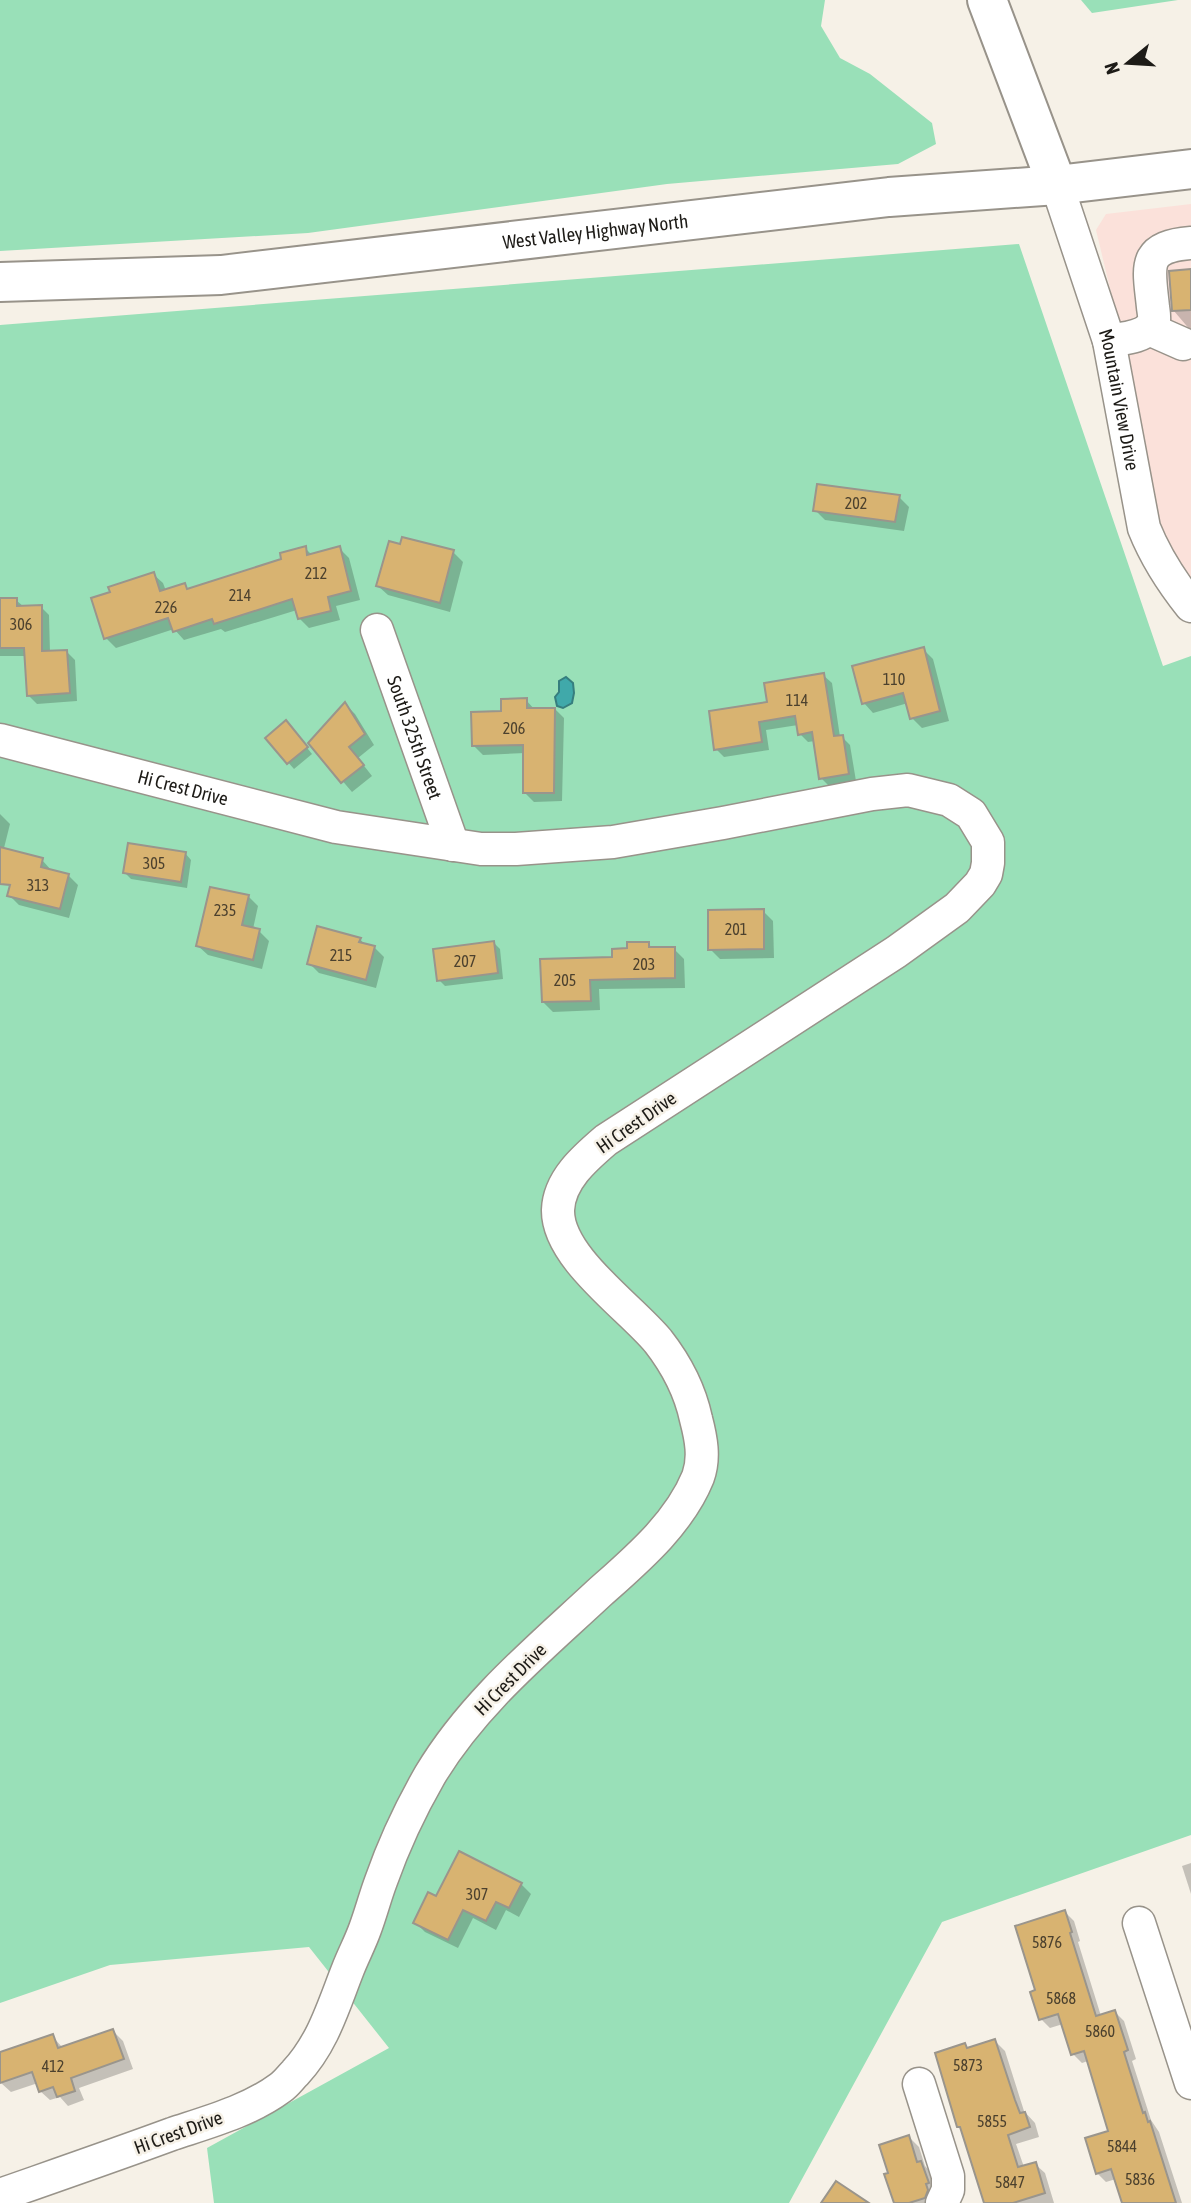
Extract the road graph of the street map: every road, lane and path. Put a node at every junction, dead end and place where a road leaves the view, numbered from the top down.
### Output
1 (987, 0) edge
2 (1191, 169) edge
3 (1057, 185) junction
4 (1191, 243) edge
5 (0, 282) edge
6 (1149, 329) junction
7 (1109, 341) junction
8 (1183, 344) dead end
9 (1191, 606) edge
10 (377, 630) dead end
11 (0, 740) edge
12 (453, 845) junction
13 (1139, 1923) dead end
14 (1191, 2083) edge
15 (919, 2084) dead end
16 (0, 2195) edge
17 (942, 2203) edge

1 - 3 main road
2 - 3 main road, West Valley Highway North
3 - 5 main road, West Valley Highway North
3 - 7 street, Mountain View Drive
4 - 6 street
6 - 7 street
6 - 8 street
7 - 9 street, Mountain View Drive
10 - 12 street, South 325th Street
11 - 12 street, Hi Crest Drive
12 - 16 street, Hi Crest Drive
13 - 14 street
15 - 17 street

